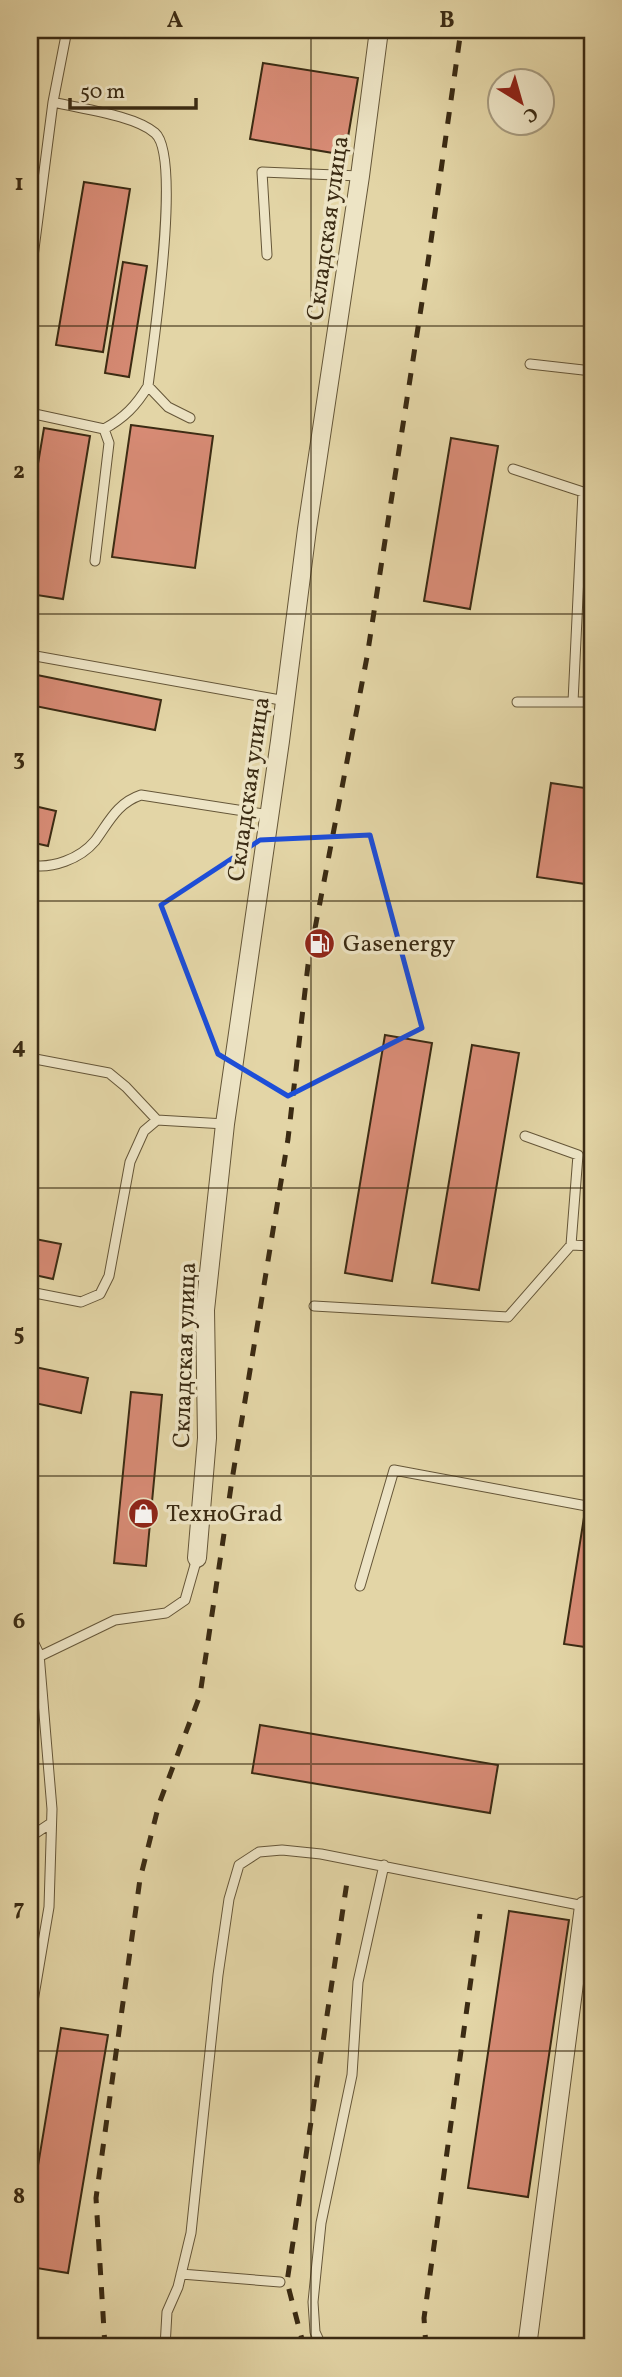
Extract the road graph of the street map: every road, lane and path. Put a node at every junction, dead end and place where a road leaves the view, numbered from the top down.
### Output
1 (67, 30) edge
2 (379, 30) edge
3 (53, 102) junction
4 (360, 176) junction
5 (267, 255) dead end
6 (30, 279) edge
7 (530, 364) dead end
8 (592, 371) edge
9 (148, 386) junction
10 (30, 413) edge
11 (190, 418) dead end
12 (104, 429) junction
13 (513, 469) dead end
14 (95, 561) dead end
15 (30, 655) edge
16 (286, 701) junction
17 (517, 702) dead end
18 (573, 702) junction
19 (592, 702) edge
20 (270, 815) junction
21 (30, 865) edge
22 (30, 1058) edge
23 (157, 1120) junction
24 (225, 1124) junction
25 (525, 1136) dead end
26 (571, 1245) junction
27 (592, 1246) edge
28 (30, 1292) edge
29 (314, 1306) dead end
30 (592, 1507) edge
31 (197, 1558) joint
32 (360, 1586) dead end
33 (30, 1635) edge
34 (39, 1654) junction
35 (30, 1661) edge
36 (51, 1823) junction
37 (30, 1837) edge
38 (384, 1865) junction
39 (588, 1907) edge
40 (30, 2020) edge
41 (181, 2274) junction
42 (280, 2282) dead end
43 (165, 2347) edge
44 (322, 2347) edge
45 (527, 2347) edge

1 - 3 lane
2 - 4 street, Складская улица
3 - 6 lane
3 - 9 lane
4 - 5 lane
4 - 16 street, Складская улица
7 - 8 lane
9 - 11 lane
9 - 12 lane
10 - 12 lane
12 - 14 lane
13 - 18 lane
15 - 16 lane
16 - 20 street, Складская улица
17 - 18 lane
18 - 19 lane
20 - 21 lane
20 - 24 street, Складская улица
22 - 23 lane
23 - 24 lane
23 - 28 lane
24 - 31 street, Складская улица
25 - 26 lane
26 - 27 lane
26 - 29 lane
30 - 32 lane
31 - 34 lane
33 - 34 lane
34 - 35 lane
34 - 36 lane
36 - 37 lane
36 - 40 lane
38 - 39 lane
38 - 41 lane
38 - 44 lane
39 - 45 street
41 - 42 lane
41 - 43 lane

